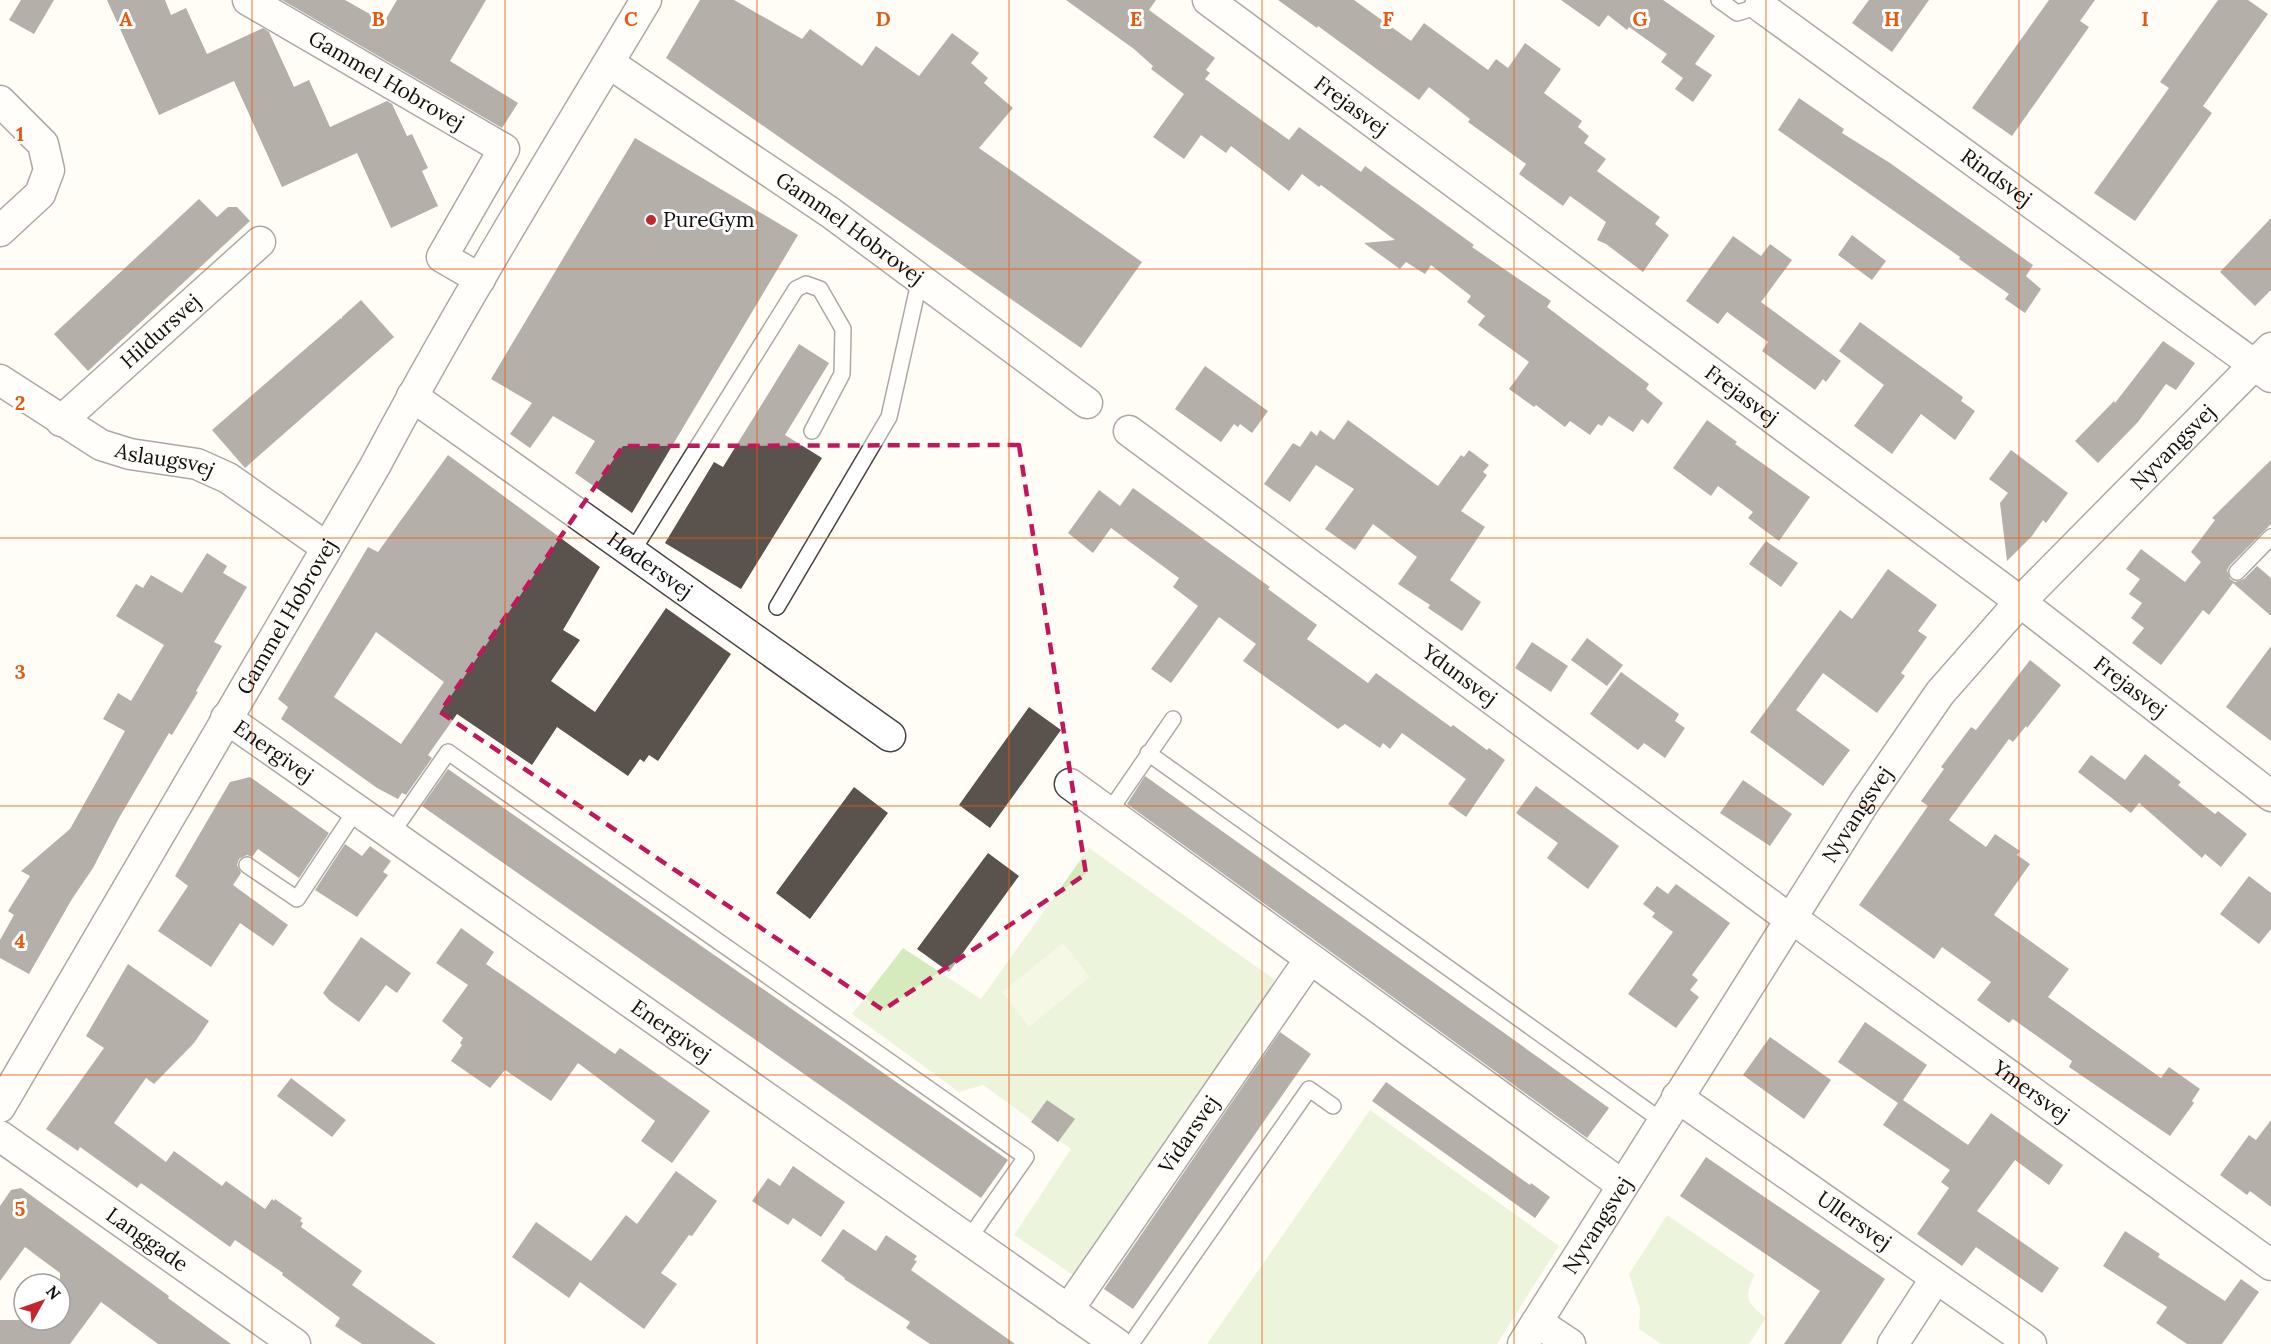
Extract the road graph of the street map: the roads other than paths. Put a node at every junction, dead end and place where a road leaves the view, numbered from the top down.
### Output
1 (248, 0) edge
2 (646, 0) edge
3 (1209, 0) edge
4 (1719, 0) edge
5 (1759, 3) edge
6 (609, 63) junction
7 (0, 101) edge
8 (0, 231) edge
9 (260, 242) dead end
10 (920, 278) junction
11 (480, 279) junction
12 (2266, 363) edge
13 (0, 380) edge
14 (412, 396) junction
15 (1087, 403) dead end
16 (61, 421) junction
17 (812, 431) dead end
18 (1129, 431) dead end
19 (2271, 537) edge
20 (326, 547) junction
21 (632, 552) junction
22 (2237, 572) dead end
23 (2020, 602) junction
24 (777, 608) dead end
25 (226, 718) junction
26 (1173, 719) dead end
27 (890, 736) dead end
28 (1148, 753) junction
29 (1070, 784) dead end
30 (2271, 796) edge
31 (356, 810) junction
32 (1109, 812) junction
33 (391, 834) junction
34 (247, 865) dead end
35 (1791, 919) junction
36 (1311, 959) junction
37 (1333, 1106) dead end
38 (0, 1107) edge
39 (1670, 1109) junction
40 (0, 1136) edge
41 (1622, 1185) junction
42 (968, 1240) junction
43 (2271, 1265) edge
44 (1936, 1278) junction
45 (1068, 1310) junction
46 (1530, 1333) edge
47 (295, 1344) edge
48 (1117, 1344) edge
49 (1131, 1344) edge
50 (1570, 1344) edge
51 (1893, 1344) edge
52 (2031, 1344) edge

1 - 11 street, Gammel Hobrovej
2 - 6 street, Gammel Hobrovej
3 - 23 street, Frejasvej
4 - 5 lane, Rindsvej
5 - 12 street, Rindsvej
6 - 10 street, Gammel Hobrovej
6 - 11 street, Gammel Hobrovej
7 - 8 street
9 - 16 street, Hildursvej
10 - 15 street, Gammel Hobrovej
10 - 24 lane
11 - 14 street, Gammel Hobrovej
12 - 23 street, Nyvangsvej
13 - 16 street, Aslaugsvej
14 - 20 street, Gammel Hobrovej
14 - 21 street, Hødersvej
16 - 20 street, Aslaugsvej
17 - 21 lane
18 - 35 street, Ydunsvej
19 - 22 lane
20 - 25 street, Gammel Hobrovej
21 - 27 street, Hødersvej
23 - 30 street, Frejasvej
23 - 35 street, Nyvangsvej
25 - 31 street, Energivej
25 - 38 street, Gammel Hobrovej
26 - 28 lane
28 - 32 lane
28 - 39 lane
29 - 32 street
31 - 33 street, Energivej
31 - 34 lane
32 - 36 street
33 - 42 street, Energivej
33 - 42 lane
35 - 39 street, Nyvangsvej
35 - 43 street, Ymersvej
36 - 41 street
36 - 45 street, Vidarsvej
37 - 49 lane
39 - 41 street, Nyvangsvej
39 - 44 street, Ullersvej
40 - 47 street, Langgade
41 - 46 street, Nyvangsvej
42 - 45 street, Energivej
44 - 51 street
44 - 52 street, Ullersvej
45 - 48 street, Energivej
46 - 50 street

